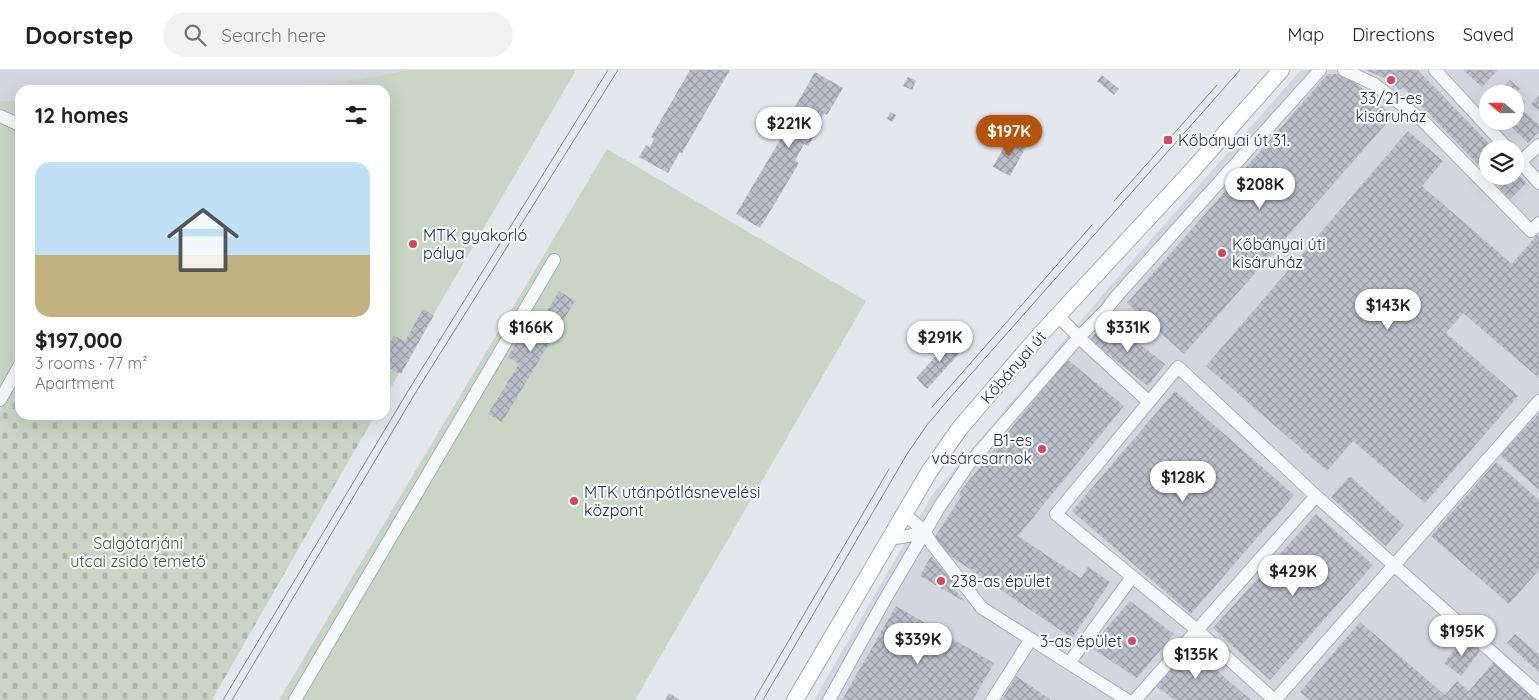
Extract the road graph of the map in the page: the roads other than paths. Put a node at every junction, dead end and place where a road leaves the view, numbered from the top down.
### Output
1 (1281, 70) edge
2 (1320, 70) edge
3 (1344, 70) edge
4 (1436, 70) edge
5 (0, 116) edge
6 (15, 123) edge
7 (1500, 140) edge
8 (1539, 144) edge
9 (1524, 155) edge
10 (1524, 166) edge
11 (1539, 183) edge
12 (1539, 223) edge
13 (554, 260) dead end
14 (1058, 316) junction
15 (1079, 337) junction
16 (15, 374) edge
17 (0, 400) edge
18 (1539, 401) edge
19 (1149, 402) junction
20 (1316, 496) junction
21 (903, 514) junction
22 (925, 533) junction
23 (889, 539) junction
24 (1394, 565) junction
25 (1132, 577) junction
26 (1196, 630) junction
27 (1031, 640) junction
28 (1069, 663) junction
29 (1539, 694) edge
30 (295, 700) edge
31 (795, 700) edge
32 (829, 700) edge
33 (992, 700) edge
34 (1127, 700) edge
35 (1135, 700) edge
36 (1274, 700) edge

1 - 14 main road, Kőbányai út
2 - 15 lane
3 - 12 lane
4 - 7 lane
5 - 6 lane
8 - 9 lane
10 - 11 lane
13 - 30 lane
14 - 15 lane
14 - 21 main road, Kőbányai út
15 - 19 lane
15 - 22 lane
16 - 17 lane
18 - 24 lane
19 - 20 lane
19 - 25 lane
20 - 24 lane
20 - 26 lane
21 - 22 lane
21 - 23 main road, Kőbányai út
22 - 23 lane
22 - 27 lane
22 - 32 lane
23 - 31 main road, Kőbányai út
24 - 29 lane
24 - 36 lane
25 - 26 lane
25 - 28 lane
26 - 35 lane
26 - 36 lane
27 - 28 lane
27 - 33 lane
28 - 34 lane

